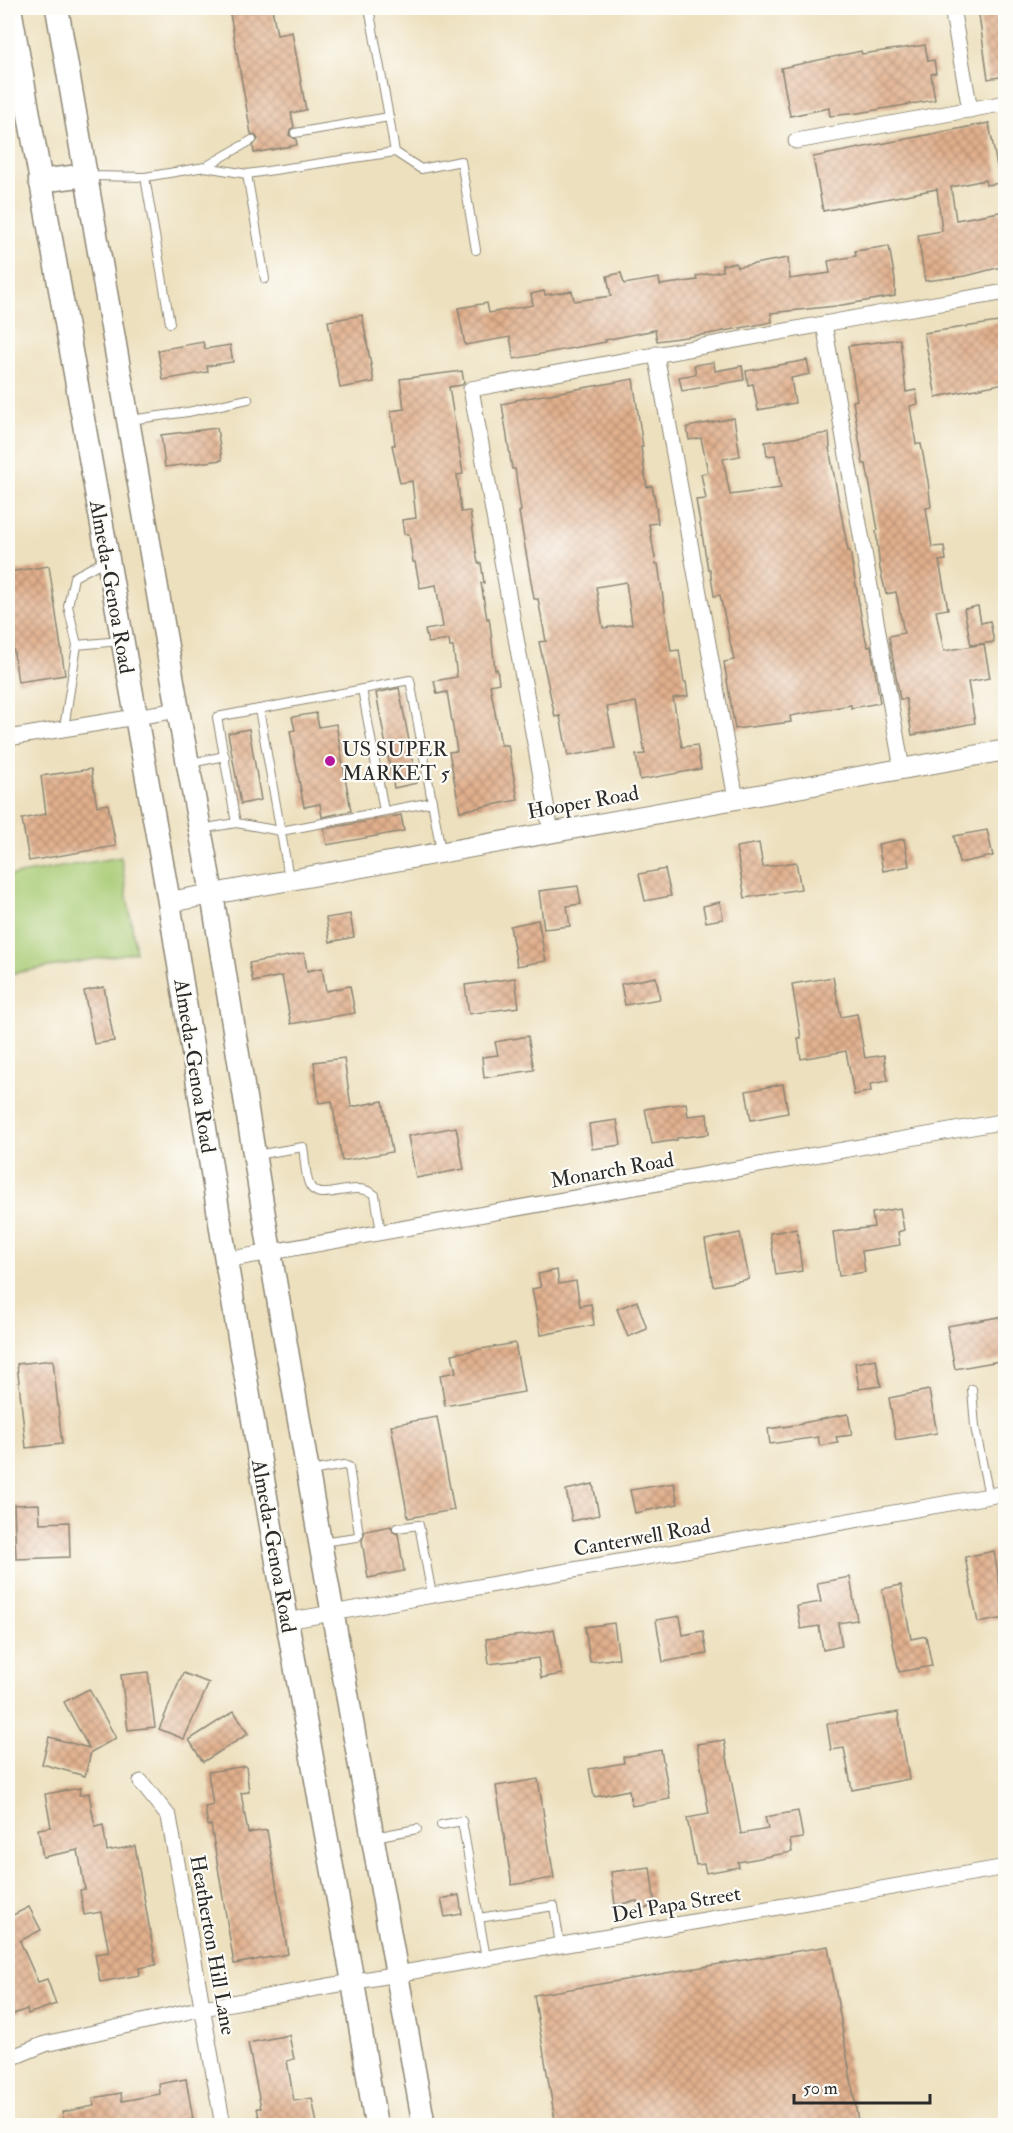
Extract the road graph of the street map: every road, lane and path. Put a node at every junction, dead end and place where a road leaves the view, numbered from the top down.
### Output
1 (10, 8) edge
2 (57, 8) edge
3 (369, 8) edge
4 (952, 8) edge
5 (1005, 103) edge
6 (970, 110) junction
7 (389, 117) junction
8 (295, 133) dead end
9 (252, 140) dead end
10 (796, 141) dead end
11 (395, 152) junction
12 (205, 167) junction
13 (248, 174) junction
14 (87, 176) junction
15 (145, 177) junction
16 (40, 181) junction
17 (476, 249) dead end
18 (265, 279) dead end
19 (1005, 292) edge
20 (170, 323) dead end
21 (824, 324) junction
22 (656, 354) junction
23 (248, 399) dead end
24 (129, 420) junction
25 (107, 560) junction
26 (122, 641) junction
27 (77, 645) junction
28 (362, 689) junction
29 (259, 709) junction
30 (178, 710) junction
31 (135, 716) junction
32 (64, 728) junction
33 (8, 738) edge
34 (1005, 750) edge
35 (225, 756) junction
36 (188, 763) junction
37 (902, 769) junction
38 (736, 799) junction
39 (432, 802) junction
40 (384, 811) junction
41 (236, 823) junction
42 (199, 830) junction
43 (281, 831) junction
44 (551, 832) junction
45 (441, 852) junction
46 (290, 880) junction
47 (212, 894) junction
48 (169, 902) junction
49 (1005, 1121) edge
50 (254, 1155) junction
51 (381, 1232) junction
52 (270, 1252) junction
53 (226, 1260) junction
54 (972, 1389) dead end
55 (308, 1472) junction
56 (1005, 1493) edge
57 (990, 1496) junction
58 (397, 1528) dead end
59 (320, 1542) junction
60 (432, 1595) junction
61 (332, 1613) junction
62 (287, 1621) junction
63 (141, 1782) dead end
64 (441, 1825) dead end
65 (417, 1829) dead end
66 (373, 1837) junction
67 (1004, 1870) edge
68 (479, 1918) junction
69 (560, 1945) junction
70 (486, 1958) junction
71 (397, 1974) junction
72 (353, 1982) junction
73 (203, 2008) junction
74 (8, 2059) edge
75 (223, 2126) edge
76 (376, 2126) edge
77 (423, 2126) edge

1 - 16 main road, Almeda-Genoa Road
2 - 14 main road, Almeda-Genoa Road
3 - 7 lane
4 - 6 street
5 - 6 street
6 - 10 street
7 - 8 lane
7 - 11 lane
9 - 12 lane
11 - 13 lane
11 - 17 lane
12 - 13 lane
12 - 15 lane
13 - 18 lane
14 - 15 lane
14 - 16 main road
14 - 24 main road, Almeda-Genoa Road
15 - 20 lane
16 - 25 main road, Almeda-Genoa Road
19 - 21 street
21 - 22 street
21 - 37 street
22 - 38 street
22 - 44 street
23 - 24 lane
24 - 30 main road, Almeda-Genoa Road
25 - 26 main road, Almeda-Genoa Road
25 - 27 lane
26 - 27 lane
26 - 31 main road, Almeda-Genoa Road
27 - 32 lane
28 - 29 lane
28 - 39 lane
28 - 40 lane
29 - 35 lane
29 - 43 lane
30 - 31 street
30 - 36 main road, Almeda-Genoa Road
31 - 32 street
31 - 48 main road, Almeda-Genoa Road
32 - 33 street
34 - 37 street, Hooper Road
35 - 36 lane
35 - 41 lane
36 - 42 main road, Almeda-Genoa Road
37 - 38 street, Hooper Road
38 - 44 street, Hooper Road
39 - 40 lane
39 - 45 lane
40 - 43 lane
41 - 42 lane
41 - 43 lane
42 - 47 main road, Almeda-Genoa Road
43 - 46 lane
44 - 45 street, Hooper Road
45 - 46 street, Hooper Road
46 - 47 street, Hooper Road
47 - 48 street, Hooper Road
47 - 50 main road, Almeda-Genoa Road
48 - 53 main road, Almeda-Genoa Road
49 - 51 street, Monarch Road
50 - 51 lane
50 - 52 main road, Almeda-Genoa Road
51 - 52 street, Monarch Road
52 - 53 street, Monarch Road
52 - 55 main road, Almeda-Genoa Road
53 - 62 main road, Almeda-Genoa Road
54 - 57 lane
55 - 59 main road, Almeda-Genoa Road
55 - 59 lane
56 - 57 street, Canterwell Road
57 - 60 street, Canterwell Road
58 - 60 lane
59 - 61 main road, Almeda-Genoa Road
60 - 61 street, Canterwell Road
61 - 62 street, Canterwell Road
61 - 66 main road, Almeda-Genoa Road
62 - 72 main road, Almeda-Genoa Road
63 - 73 street, Heatherton Hill Lane
64 - 68 lane
65 - 66 lane
66 - 71 main road, Almeda-Genoa Road
67 - 69 street, Del Papa Street
68 - 69 lane
68 - 70 lane
69 - 70 street, Del Papa Street
70 - 71 street, Del Papa Street
71 - 72 street, Del Papa Street
71 - 77 main road, Almeda-Genoa Road
72 - 73 street, Del Papa Street
72 - 76 main road, Almeda-Genoa Road
73 - 74 street, Del Papa Street
73 - 75 street, Heatherton Hill Lane

